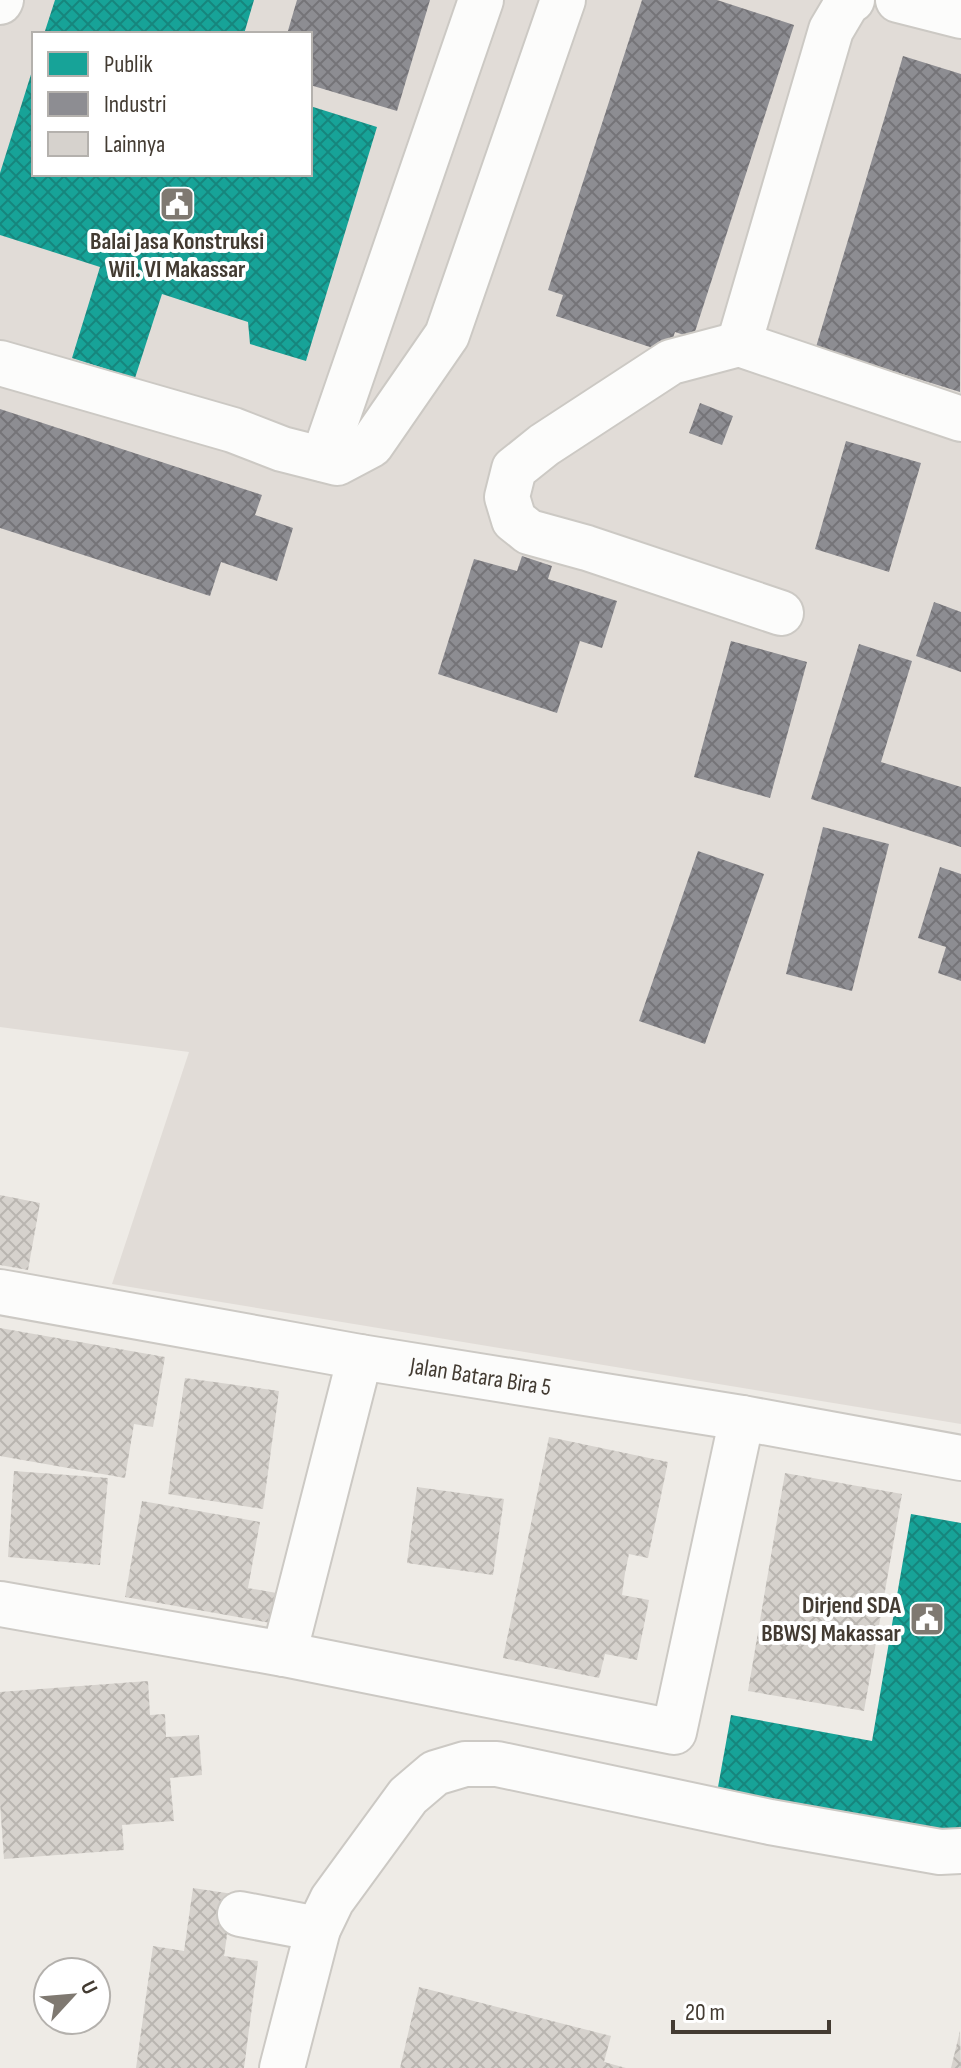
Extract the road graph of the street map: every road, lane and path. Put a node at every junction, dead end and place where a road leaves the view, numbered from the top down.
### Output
1 (481, 0) edge
2 (563, 0) edge
3 (852, 0) edge
4 (898, 0) edge
5 (961, 16) edge
6 (739, 344) junction
7 (0, 363) edge
8 (961, 419) edge
9 (323, 459) junction
10 (781, 613) dead end
11 (0, 1292) edge
12 (360, 1357) junction
13 (742, 1418) junction
14 (961, 1458) edge
15 (0, 1604) edge
16 (284, 1654) junction
17 (961, 1851) edge
18 (240, 1914) dead end
19 (318, 1929) junction
20 (282, 2068) edge

1 - 9 street
2 - 9 street
3 - 6 street
4 - 5 street
6 - 8 street
6 - 10 street
7 - 9 street
11 - 12 street, Jalan Batara Bira 5
12 - 13 street, Jalan Batara Bira 5
12 - 16 street
13 - 14 street, Jalan Batara Bira 5
13 - 16 street
15 - 16 street
17 - 19 street
18 - 19 street
19 - 20 street

